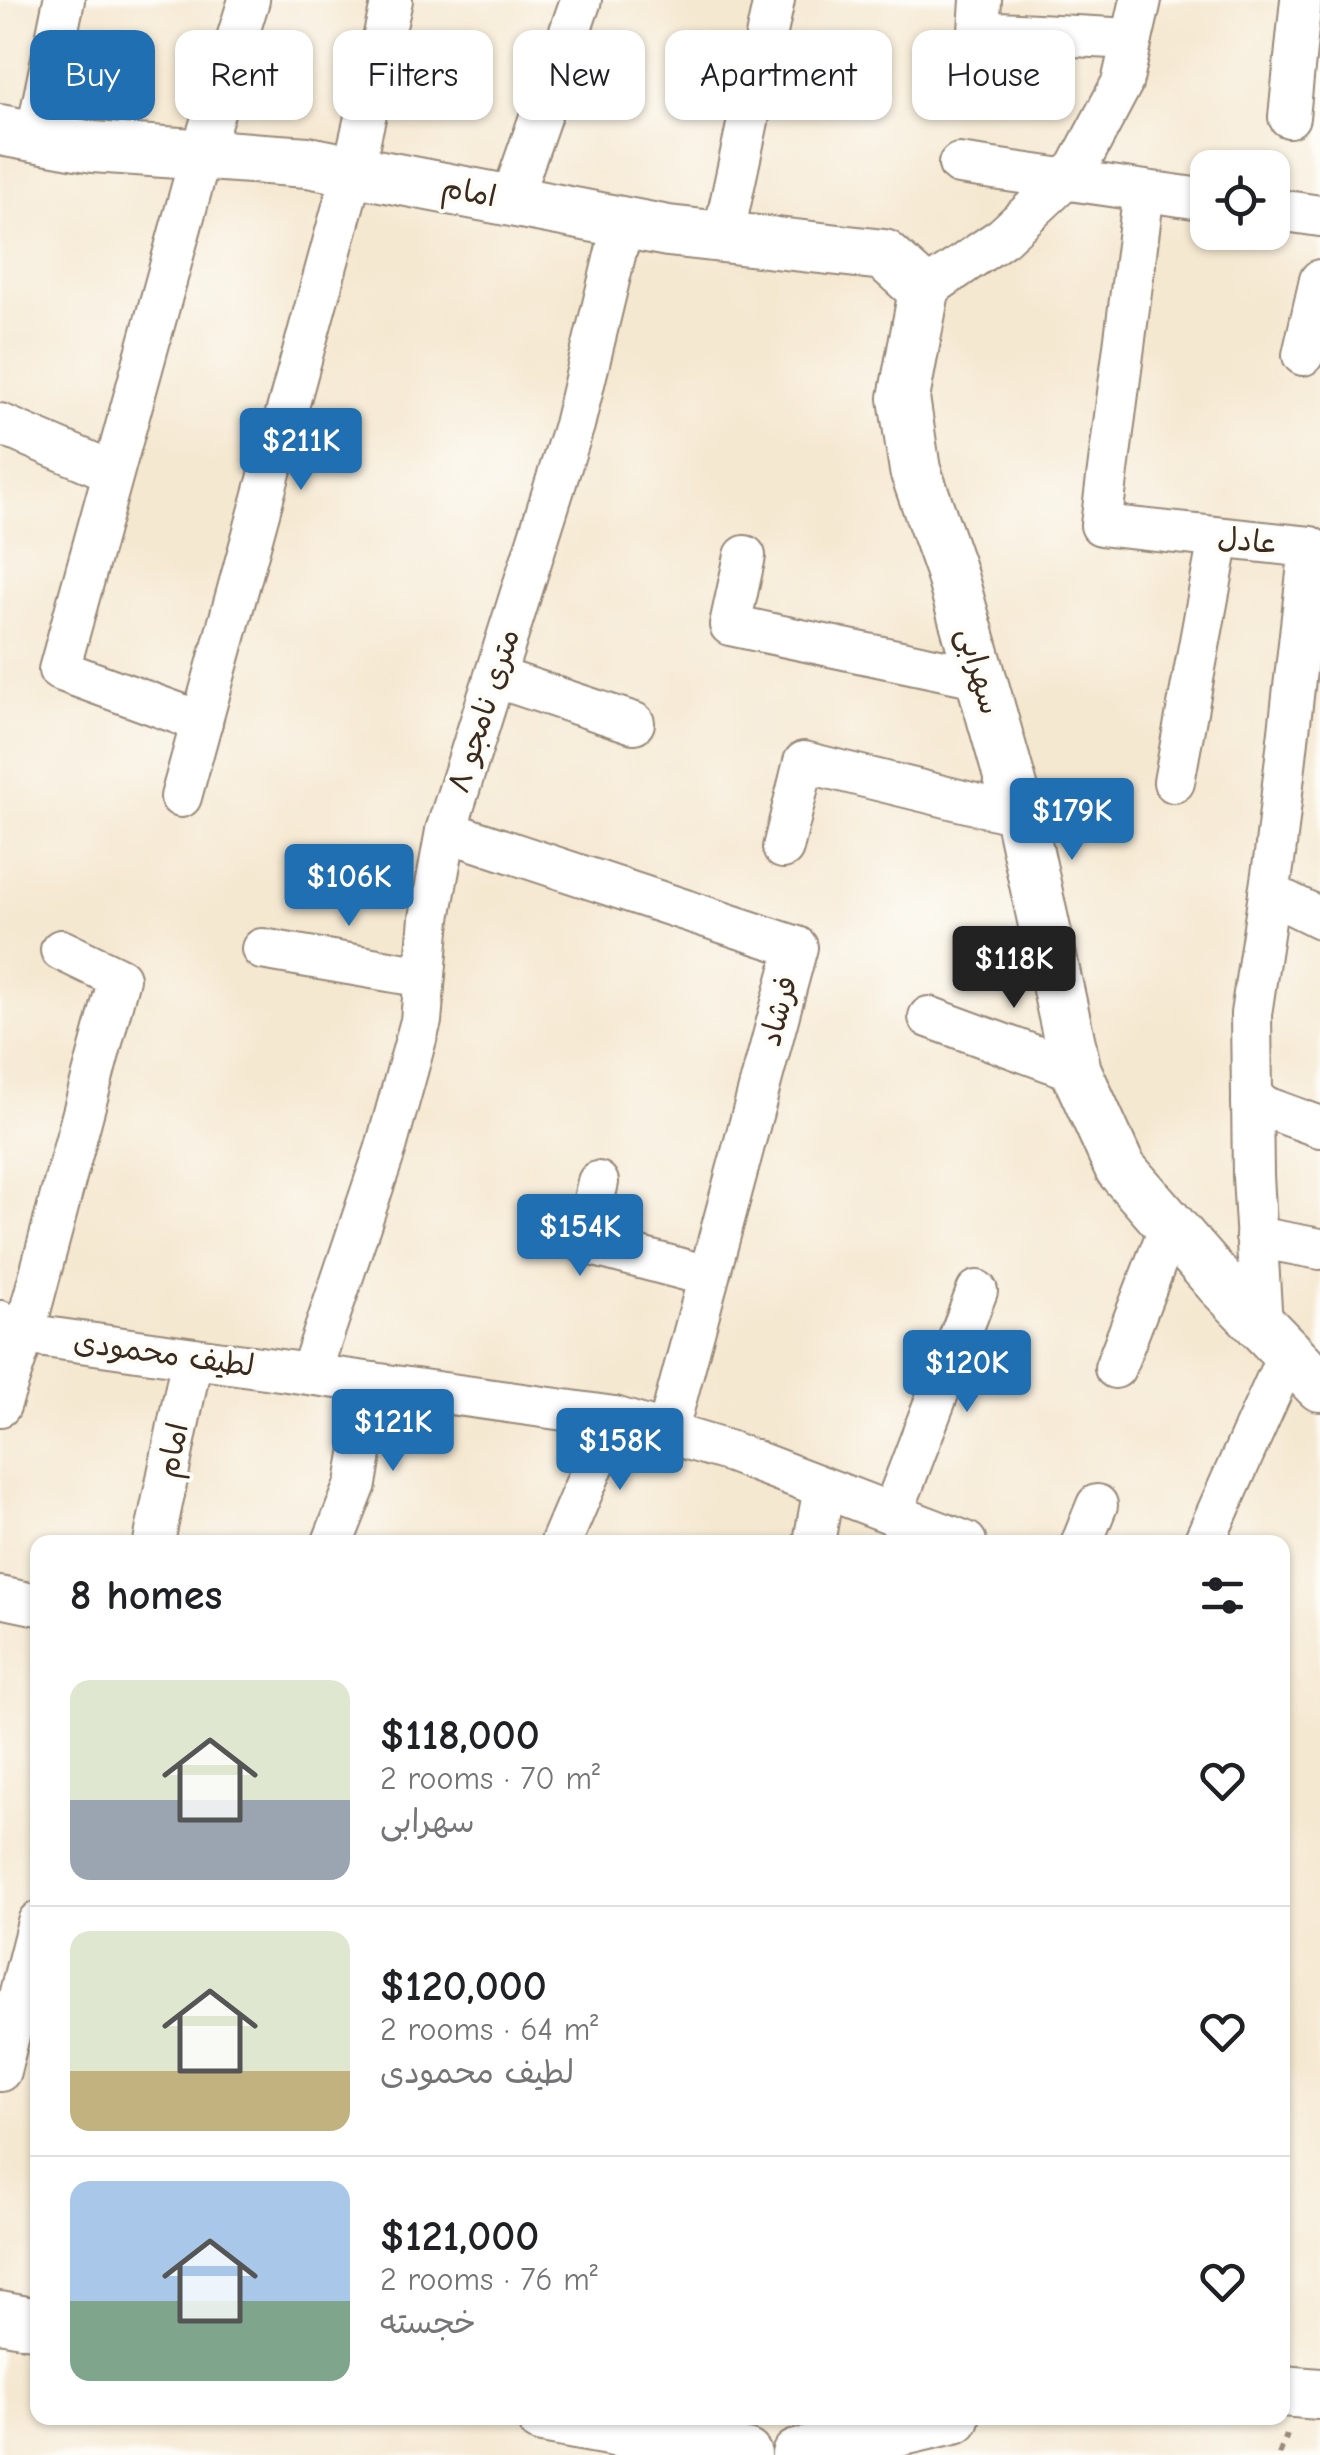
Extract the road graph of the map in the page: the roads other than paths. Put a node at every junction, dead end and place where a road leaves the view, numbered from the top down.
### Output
1 (64, 0) edge
2 (249, 0) edge
3 (392, 0) edge
4 (581, 0) edge
5 (774, 0) edge
6 (981, 0) edge
7 (1301, 0) edge
8 (1136, 19) edge
9 (1289, 118) dead end
10 (18, 133) edge
11 (200, 154) junction
12 (958, 164) dead end
13 (352, 170) junction
14 (1066, 179) junction
15 (1144, 191) junction
16 (1190, 197) edge
17 (510, 200) junction
18 (1290, 212) edge
19 (1320, 216) edge
20 (624, 222) junction
21 (724, 237) junction
22 (1320, 280) edge
23 (924, 290) junction
24 (1303, 354) dead end
25 (0, 424) edge
26 (113, 472) junction
27 (1219, 538) junction
28 (745, 556) dead end
29 (495, 676) junction
30 (982, 678) junction
31 (202, 722) junction
32 (634, 722) dead end
33 (1174, 782) dead end
34 (181, 797) dead end
35 (1020, 815) junction
36 (446, 831) junction
37 (783, 848) dead end
38 (1269, 893) junction
39 (1320, 918) edge
40 (262, 949) dead end
41 (61, 950) dead end
42 (424, 977) junction
43 (929, 1017) dead end
44 (1076, 1070) junction
45 (1252, 1102) junction
46 (1320, 1126) edge
47 (598, 1182) dead end
48 (1170, 1226) junction
49 (1256, 1237) junction
50 (1320, 1250) edge
51 (708, 1276) junction
52 (977, 1291) dead end
53 (12, 1328) edge
54 (1290, 1355) edge
55 (192, 1358) junction
56 (1115, 1368) dead end
57 (310, 1374) junction
58 (373, 1383) junction
59 (0, 1406) edge
60 (614, 1416) junction
61 (667, 1433) junction
62 (824, 1488) junction
63 (1097, 1504) dead end
64 (892, 1514) junction
65 (155, 1535) edge
66 (335, 1535) edge
67 (564, 1535) edge
68 (815, 1535) edge
69 (948, 1535) edge
70 (1085, 1535) edge
71 (1207, 1535) edge
72 (0, 1596) edge
73 (30, 1603) edge
74 (30, 1952) edge
75 (2, 2057) edge
76 (0, 2317) edge
77 (30, 2323) edge
78 (1290, 2392) edge
79 (1320, 2394) edge
80 (570, 2425) edge
81 (924, 2425) edge
82 (657, 2447) edge
83 (746, 2455) edge
84 (798, 2455) edge

1 - 10 street
2 - 11 street
3 - 13 street
4 - 17 street
5 - 21 street
6 - 8 street
7 - 9 street
8 - 14 street
10 - 11 street, امام
11 - 13 street, امام
11 - 26 street
12 - 14 street
13 - 17 street, امام
13 - 31 street
14 - 15 street
14 - 23 street
15 - 16 street
15 - 27 street, عادل
17 - 20 street, امام
18 - 19 street
20 - 21 street, امام
20 - 29 street, ۸ متری نامجو
21 - 23 street, امام
22 - 24 street
23 - 30 street, سهرابی
25 - 26 street
26 - 31 street
27 - 33 street
27 - 38 street, عادل
28 - 30 street
29 - 32 street
29 - 36 street, ۸ متری نامجو
30 - 35 street, سهرابی
31 - 34 street
35 - 37 street
35 - 44 street, سهرابی
36 - 42 street, ۸ متری نامجو
36 - 51 street, فرشاد
38 - 39 street
38 - 45 street, عادل
40 - 42 street
41 - 53 street
42 - 57 street, ۸ متری نامجو
43 - 44 street
44 - 48 street, سهرابی
45 - 46 street
45 - 49 street, عادل
47 - 51 street
48 - 54 street, سهرابی
48 - 56 street
49 - 50 street
49 - 54 street, عادل
51 - 61 street, فرشاد
52 - 64 street
53 - 55 street, لطیف محمودی
53 - 59 street
54 - 71 street
55 - 57 street, لطیف محمودی
55 - 65 street, امام
57 - 58 street, لطیف محمودی
58 - 60 street, لطیف محمودی
58 - 66 street
60 - 61 street, لطیف محمودی
60 - 67 street
61 - 62 street, لطیف محمودی
62 - 64 street, لطیف محمودی
62 - 68 street
63 - 70 street
64 - 69 street, لطیف محمودی
72 - 73 street
74 - 75 street
76 - 77 street
78 - 79 street
80 - 82 street
81 - 84 street
82 - 83 street

